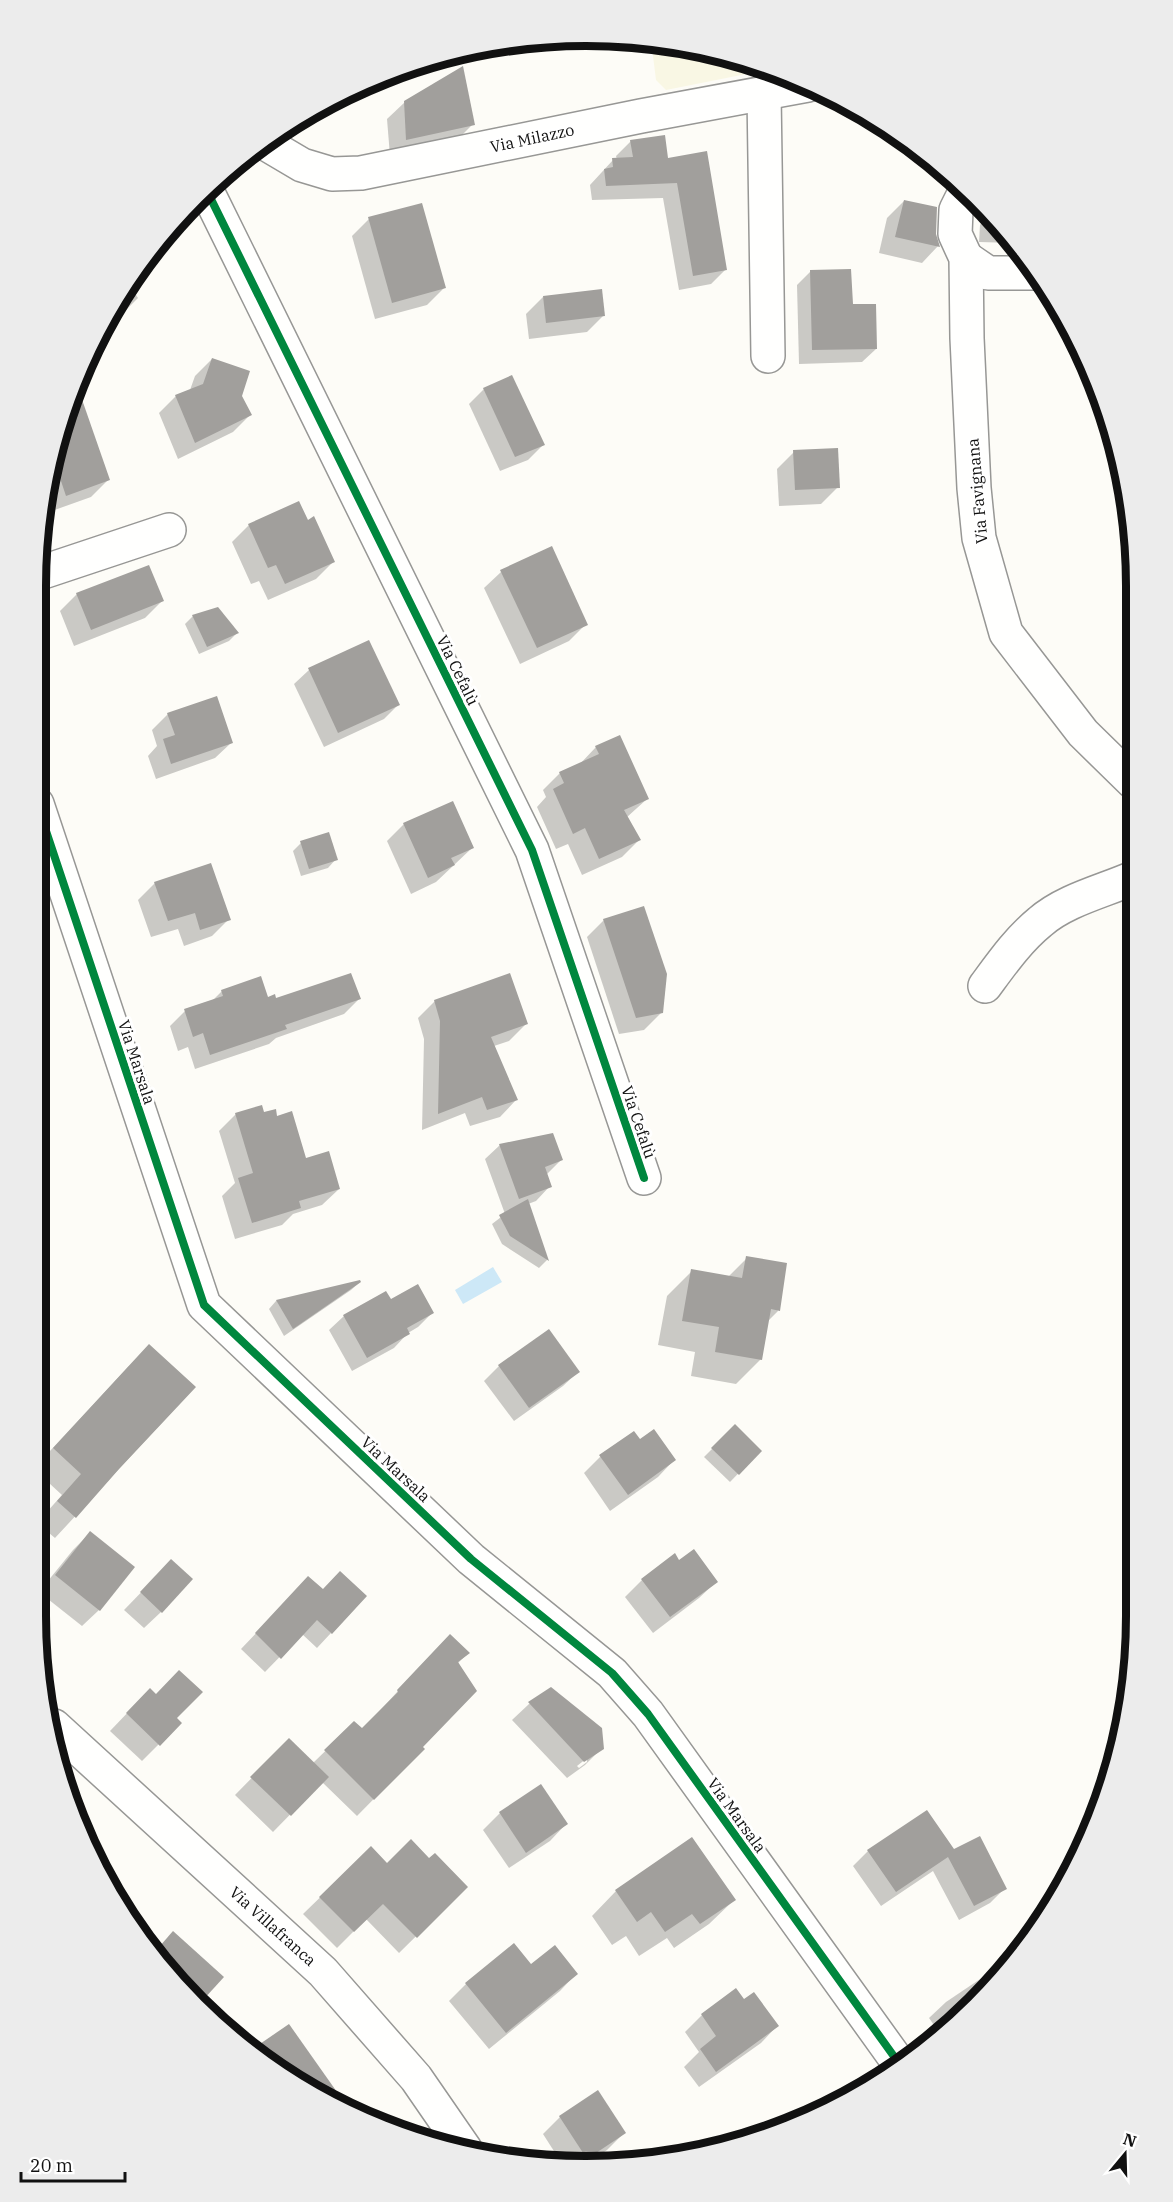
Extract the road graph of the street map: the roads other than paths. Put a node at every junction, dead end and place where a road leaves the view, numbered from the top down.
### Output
1 (793, 88) edge
2 (764, 94) junction
3 (273, 148) edge
4 (211, 199) edge
5 (962, 199) edge
6 (966, 258) junction
7 (1026, 273) edge
8 (768, 356) dead end
9 (169, 530) dead end
10 (47, 571) edge
11 (1126, 775) edge
12 (46, 831) edge
13 (1126, 881) edge
14 (985, 986) dead end
15 (644, 1178) dead end
16 (59, 1731) edge
17 (895, 2058) edge
18 (459, 2140) edge

1 - 2 street, Via Milazzo
2 - 3 street, Via Milazzo
2 - 8 street
4 - 15 street, Via Cefalù
5 - 6 street, Via Favignana
6 - 7 street
6 - 11 street, Via Favignana
9 - 10 street
12 - 17 street, Via Marsala
13 - 14 street
16 - 18 street, Via Villafranca

